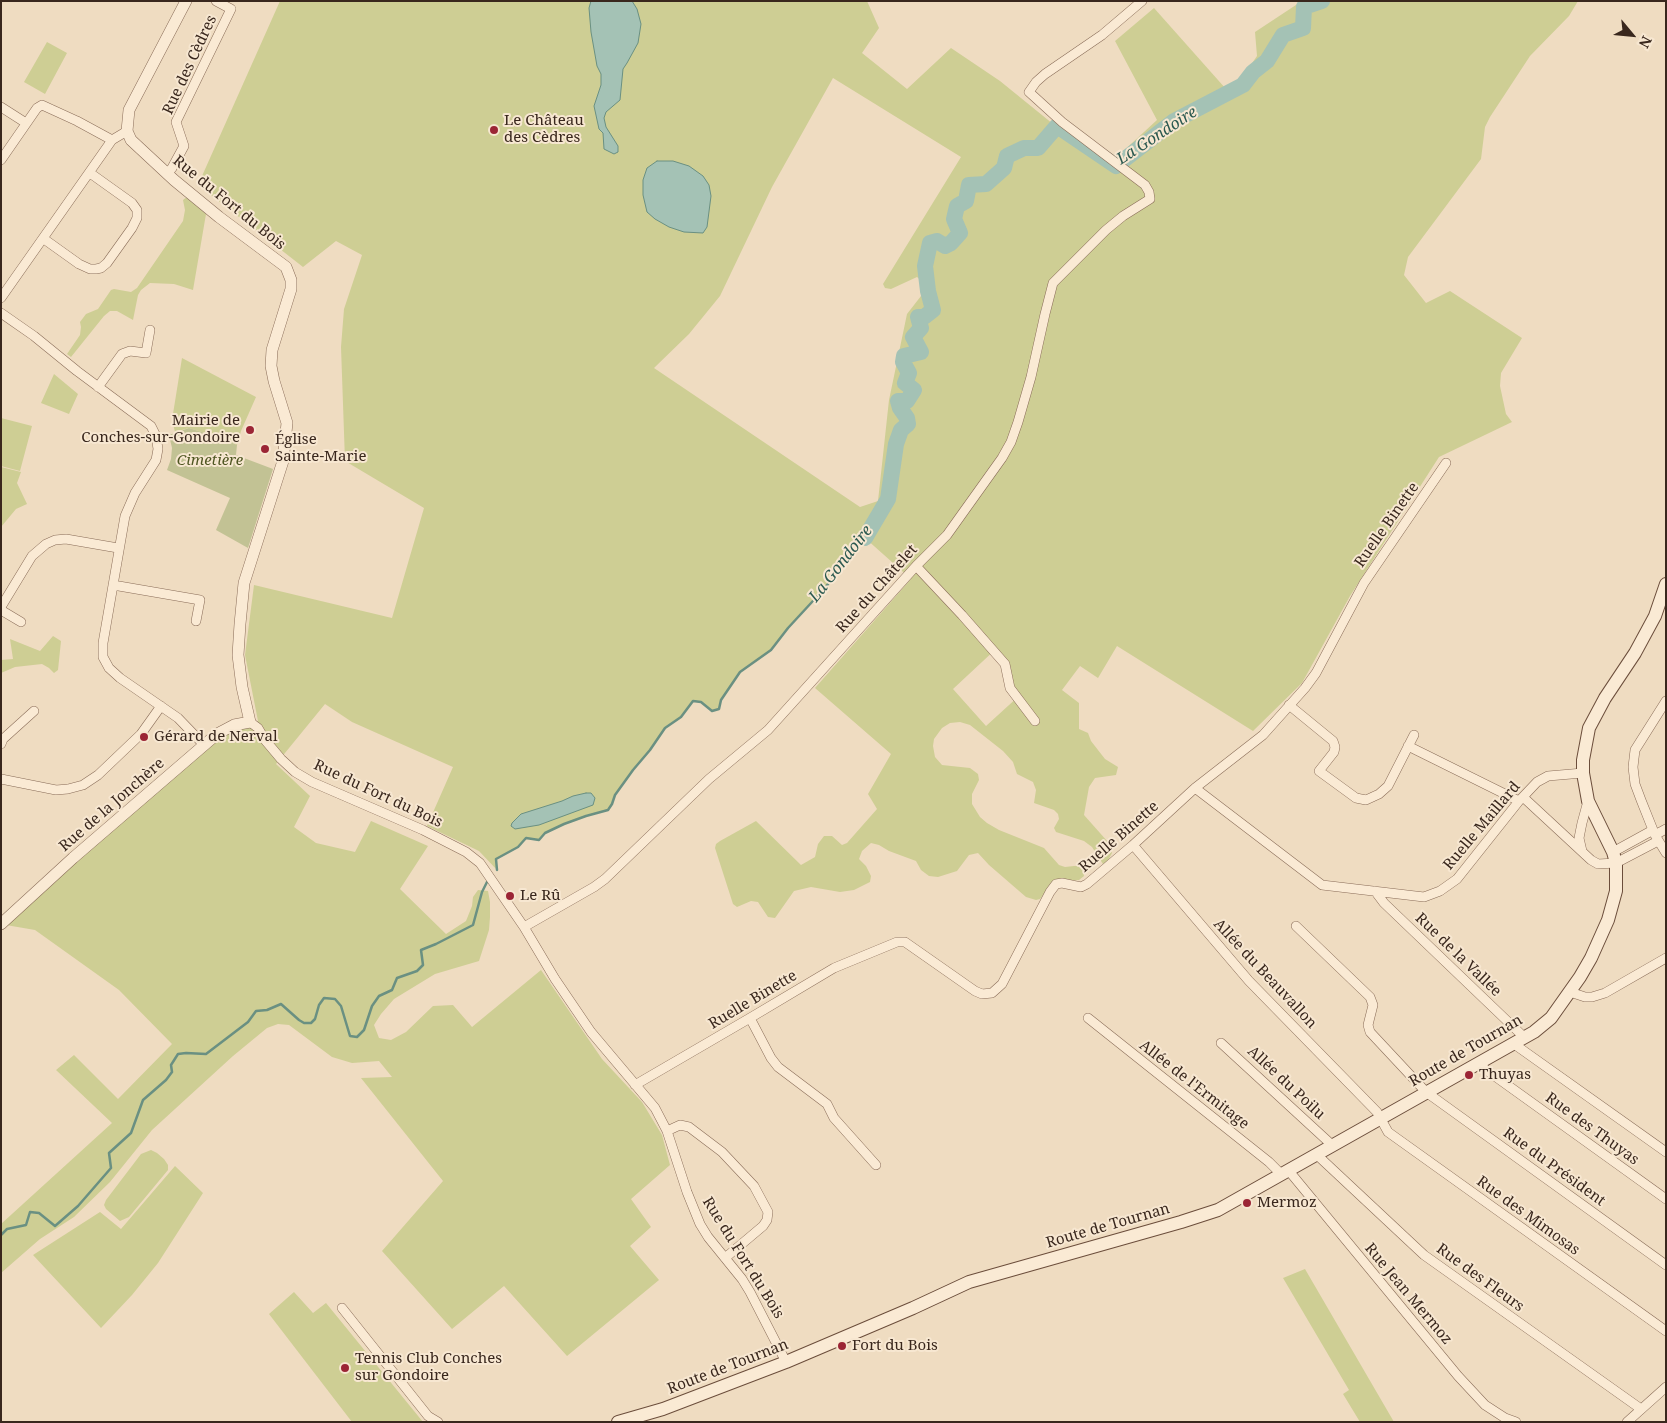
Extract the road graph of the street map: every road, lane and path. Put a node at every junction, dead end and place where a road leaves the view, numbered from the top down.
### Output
1 (186, 1) edge
2 (216, 1) edge
3 (1142, 1) edge
4 (1, 107) edge
5 (26, 123) junction
6 (127, 131) junction
7 (112, 140) junction
8 (1, 160) edge
9 (90, 173) junction
10 (167, 174) junction
11 (44, 239) junction
12 (1, 298) edge
13 (1, 314) edge
14 (150, 330) dead end
15 (98, 387) junction
16 (1446, 464) dead end
17 (118, 548) junction
18 (916, 566) junction
19 (1666, 584) edge
20 (113, 585) junction
21 (1, 609) edge
22 (196, 621) dead end
23 (20, 622) dead end
24 (1666, 701) edge
25 (1289, 705) junction
26 (161, 706) junction
27 (34, 711) dead end
28 (1035, 721) dead end
29 (250, 722) junction
30 (1414, 735) dead end
31 (1, 744) edge
32 (204, 745) junction
33 (1408, 746) junction
34 (1583, 773) junction
35 (1, 778) edge
36 (1195, 788) junction
37 (1521, 799) junction
38 (1588, 801) junction
39 (1666, 829) edge
40 (1656, 836) junction
41 (1133, 845) junction
42 (1582, 851) junction
43 (1666, 853) edge
44 (1615, 858) junction
45 (1375, 891) junction
46 (1, 924) edge
47 (1296, 926) dead end
48 (524, 927) junction
49 (1666, 958) edge
50 (1570, 992) junction
51 (750, 1018) junction
52 (1088, 1018) dead end
53 (1519, 1041) junction
54 (1222, 1042) dead end
55 (1478, 1064) junction
56 (635, 1085) junction
57 (1426, 1092) junction
58 (1380, 1119) junction
59 (667, 1131) junction
60 (1332, 1144) junction
61 (1666, 1152) edge
62 (1316, 1154) junction
63 (876, 1165) dead end
64 (1286, 1173) junction
65 (1666, 1199) edge
66 (725, 1258) junction
67 (1666, 1265) edge
68 (342, 1308) dead end
69 (1666, 1331) edge
70 (786, 1362) junction
71 (1666, 1387) edge
72 (1641, 1409) junction
73 (438, 1422) edge
74 (618, 1422) edge
75 (1516, 1422) edge
76 (1626, 1422) edge

1 - 6 street
2 - 10 street, Rue des Cèdres
3 - 18 street, Rue du Châtelet
4 - 5 street
5 - 7 street
5 - 8 street
6 - 7 street
6 - 10 street, Rue du Fort du Bois
7 - 9 street
9 - 11 street
9 - 11 street
10 - 29 street, Rue du Fort du Bois
11 - 12 street
13 - 15 street
14 - 15 street
15 - 17 street
16 - 25 street, Ruelle Binette
17 - 20 street
17 - 21 street
18 - 28 street
18 - 48 street, Rue du Châtelet
19 - 34 main road
20 - 22 street
20 - 26 street
21 - 23 street
24 - 40 street
25 - 33 street
25 - 36 street, Ruelle Binette
26 - 32 street
26 - 35 street
27 - 31 street
29 - 32 street, Rue de la Jonchère
29 - 48 street, Rue du Fort du Bois
30 - 33 street
32 - 46 street, Rue de la Jonchère
33 - 37 street
34 - 37 street, Ruelle Maillard
34 - 38 main road
36 - 41 street, Ruelle Binette
36 - 45 street, Ruelle Maillard
37 - 42 street
37 - 45 street, Ruelle Maillard
38 - 42 street
38 - 44 main road
39 - 40 street
40 - 43 street
40 - 44 street
41 - 51 street, Ruelle Binette
41 - 58 street, Allée du Beauvallon
42 - 44 street
44 - 50 main road, Route de Tournan
45 - 53 street, Rue de la Vallée
47 - 57 street, Rue du Président
48 - 56 street, Rue du Fort du Bois
49 - 50 street
50 - 53 main road, Route de Tournan
51 - 56 street, Ruelle Binette
51 - 63 street
52 - 64 street, Allée de l'Ermitage
53 - 55 main road, Route de Tournan
53 - 61 street, Rue de la Vallée
54 - 60 street, Allée du Poilu
55 - 57 main road, Route de Tournan
55 - 65 street, Rue des Thuyas
56 - 59 street, Rue du Fort du Bois
57 - 58 main road, Route de Tournan
57 - 67 street, Rue du Président
58 - 60 main road, Route de Tournan
58 - 69 street, Rue des Mimosas
59 - 66 street, Rue du Fort du Bois
59 - 66 street
60 - 62 main road, Route de Tournan
62 - 64 main road, Route de Tournan
62 - 72 street, Rue des Fleurs
64 - 70 main road, Route de Tournan
64 - 75 street, Rue Jean Mermoz
66 - 70 street, Rue du Fort du Bois
68 - 73 street
70 - 74 main road, Route de Tournan
71 - 72 street
72 - 76 street

